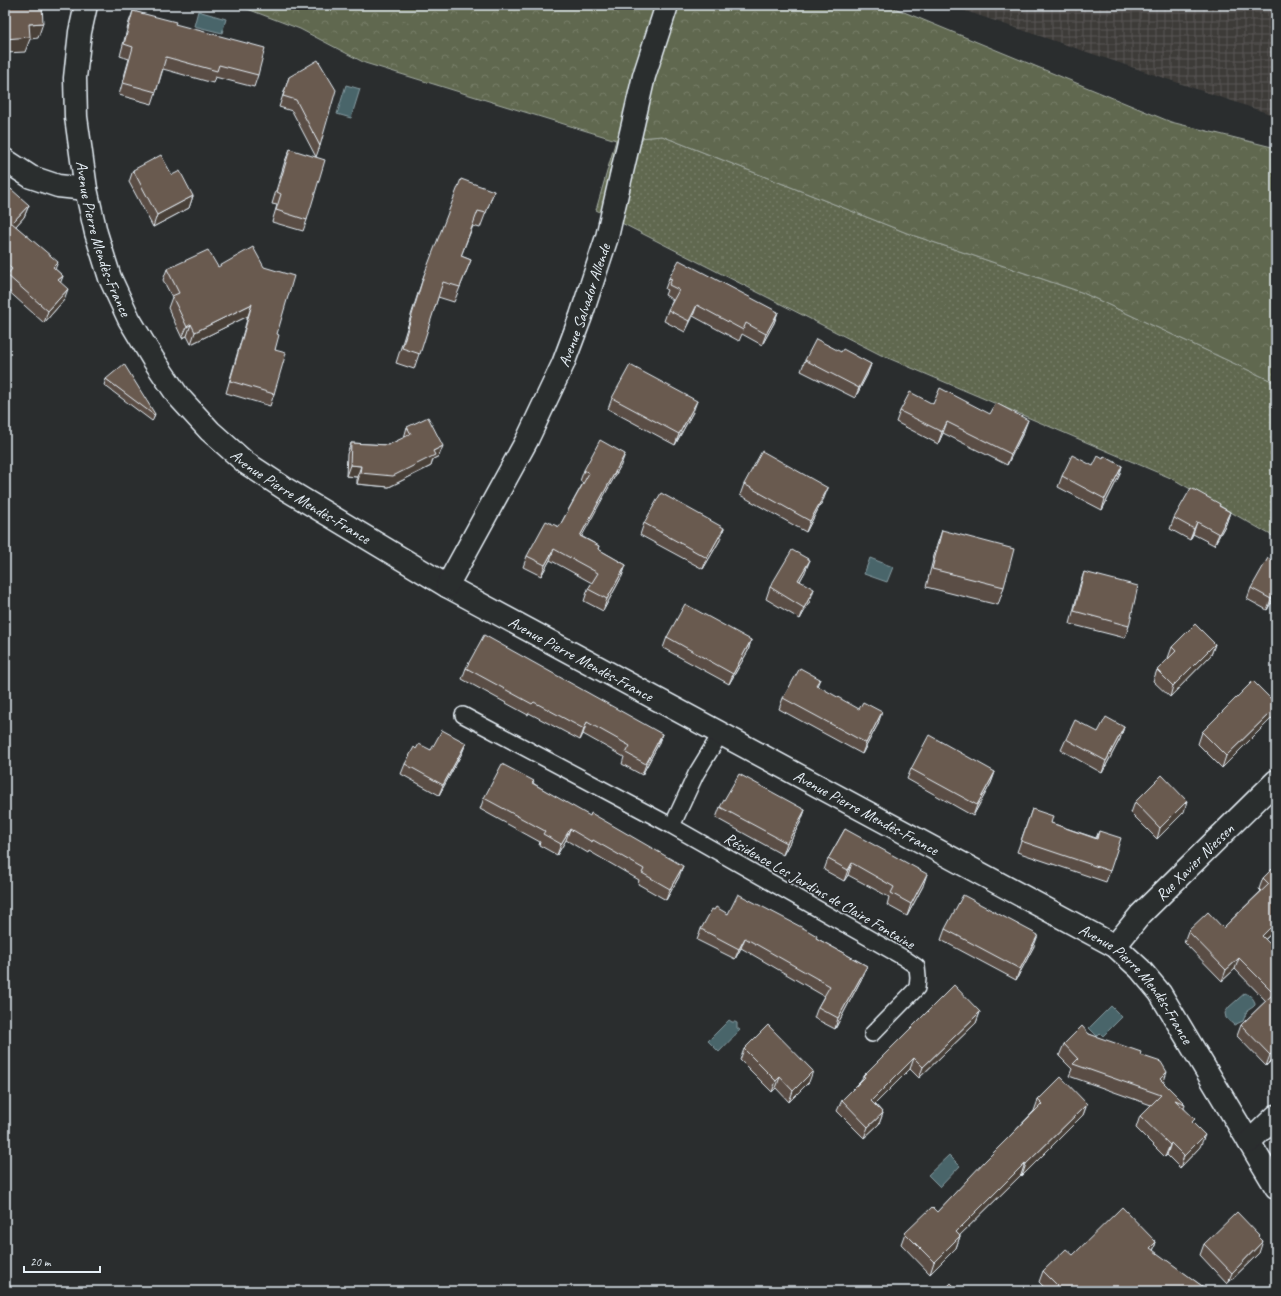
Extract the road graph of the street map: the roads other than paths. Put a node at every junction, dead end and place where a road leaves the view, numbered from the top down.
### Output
1 (86, 5) edge
2 (667, 5) edge
3 (5, 160) edge
4 (86, 189) junction
5 (447, 586) junction
6 (463, 715) dead end
7 (721, 733) junction
8 (1276, 781) edge
9 (672, 826) junction
10 (1115, 946) junction
11 (872, 1034) dead end
12 (1276, 1116) edge
13 (1249, 1142) junction
14 (1276, 1187) edge

1 - 4 street, Avenue Pierre Mendès-France
2 - 5 street, Avenue Salvador Allende
3 - 4 street
4 - 5 street, Avenue Pierre Mendès-France
5 - 7 street, Avenue Pierre Mendès-France
6 - 9 lane, Résidence Les Jardins de Claire Fontaine
7 - 9 lane
7 - 10 street, Avenue Pierre Mendès-France
8 - 10 street, Rue Xavier Niessen
9 - 11 lane, Résidence Les Jardins de Claire Fontaine
10 - 13 street, Avenue Pierre Mendès-France
12 - 13 street
13 - 14 street, Avenue Pierre Mendès-France

